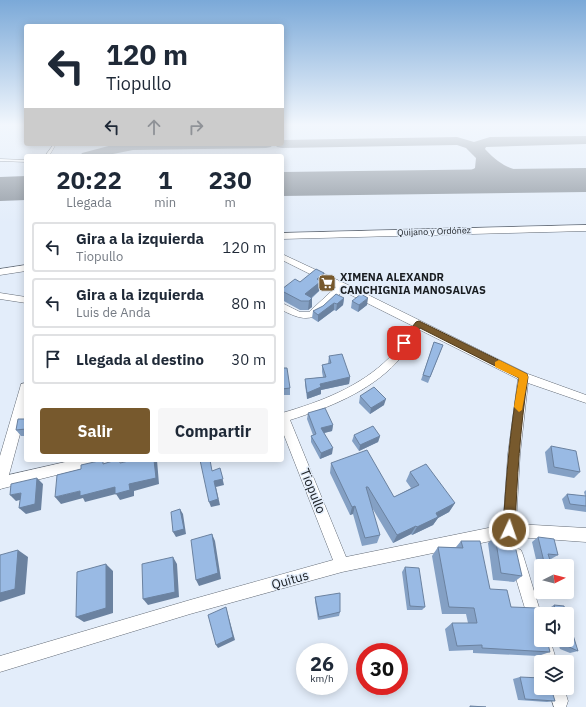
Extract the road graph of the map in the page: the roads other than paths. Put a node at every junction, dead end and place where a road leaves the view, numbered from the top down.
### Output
1 (0, 160) edge
2 (24, 161) edge
3 (586, 228) edge
4 (284, 236) edge
5 (284, 258) edge
6 (24, 268) edge
7 (0, 272) edge
8 (343, 286) junction
9 (0, 296) edge
10 (24, 300) edge
11 (284, 307) edge
12 (419, 324) junction
13 (524, 377) junction
14 (24, 395) edge
15 (586, 399) edge
16 (284, 418) edge
17 (284, 420) edge
18 (89, 462) edge
19 (0, 483) edge
20 (509, 530) junction
21 (586, 535) edge
22 (342, 565) junction
23 (534, 614) edge
24 (0, 664) edge

1 - 2 lane
3 - 4 street, Quijano y Ordóñez
5 - 8 street
6 - 7 street
8 - 11 street
8 - 12 street
9 - 10 street
12 - 13 street
12 - 16 street
13 - 15 street
13 - 20 street
14 - 19 street
17 - 22 street, Tiopullo
18 - 19 street
20 - 21 street, Quitus
20 - 22 street, Quitus
20 - 23 street
22 - 24 street, Quitus

